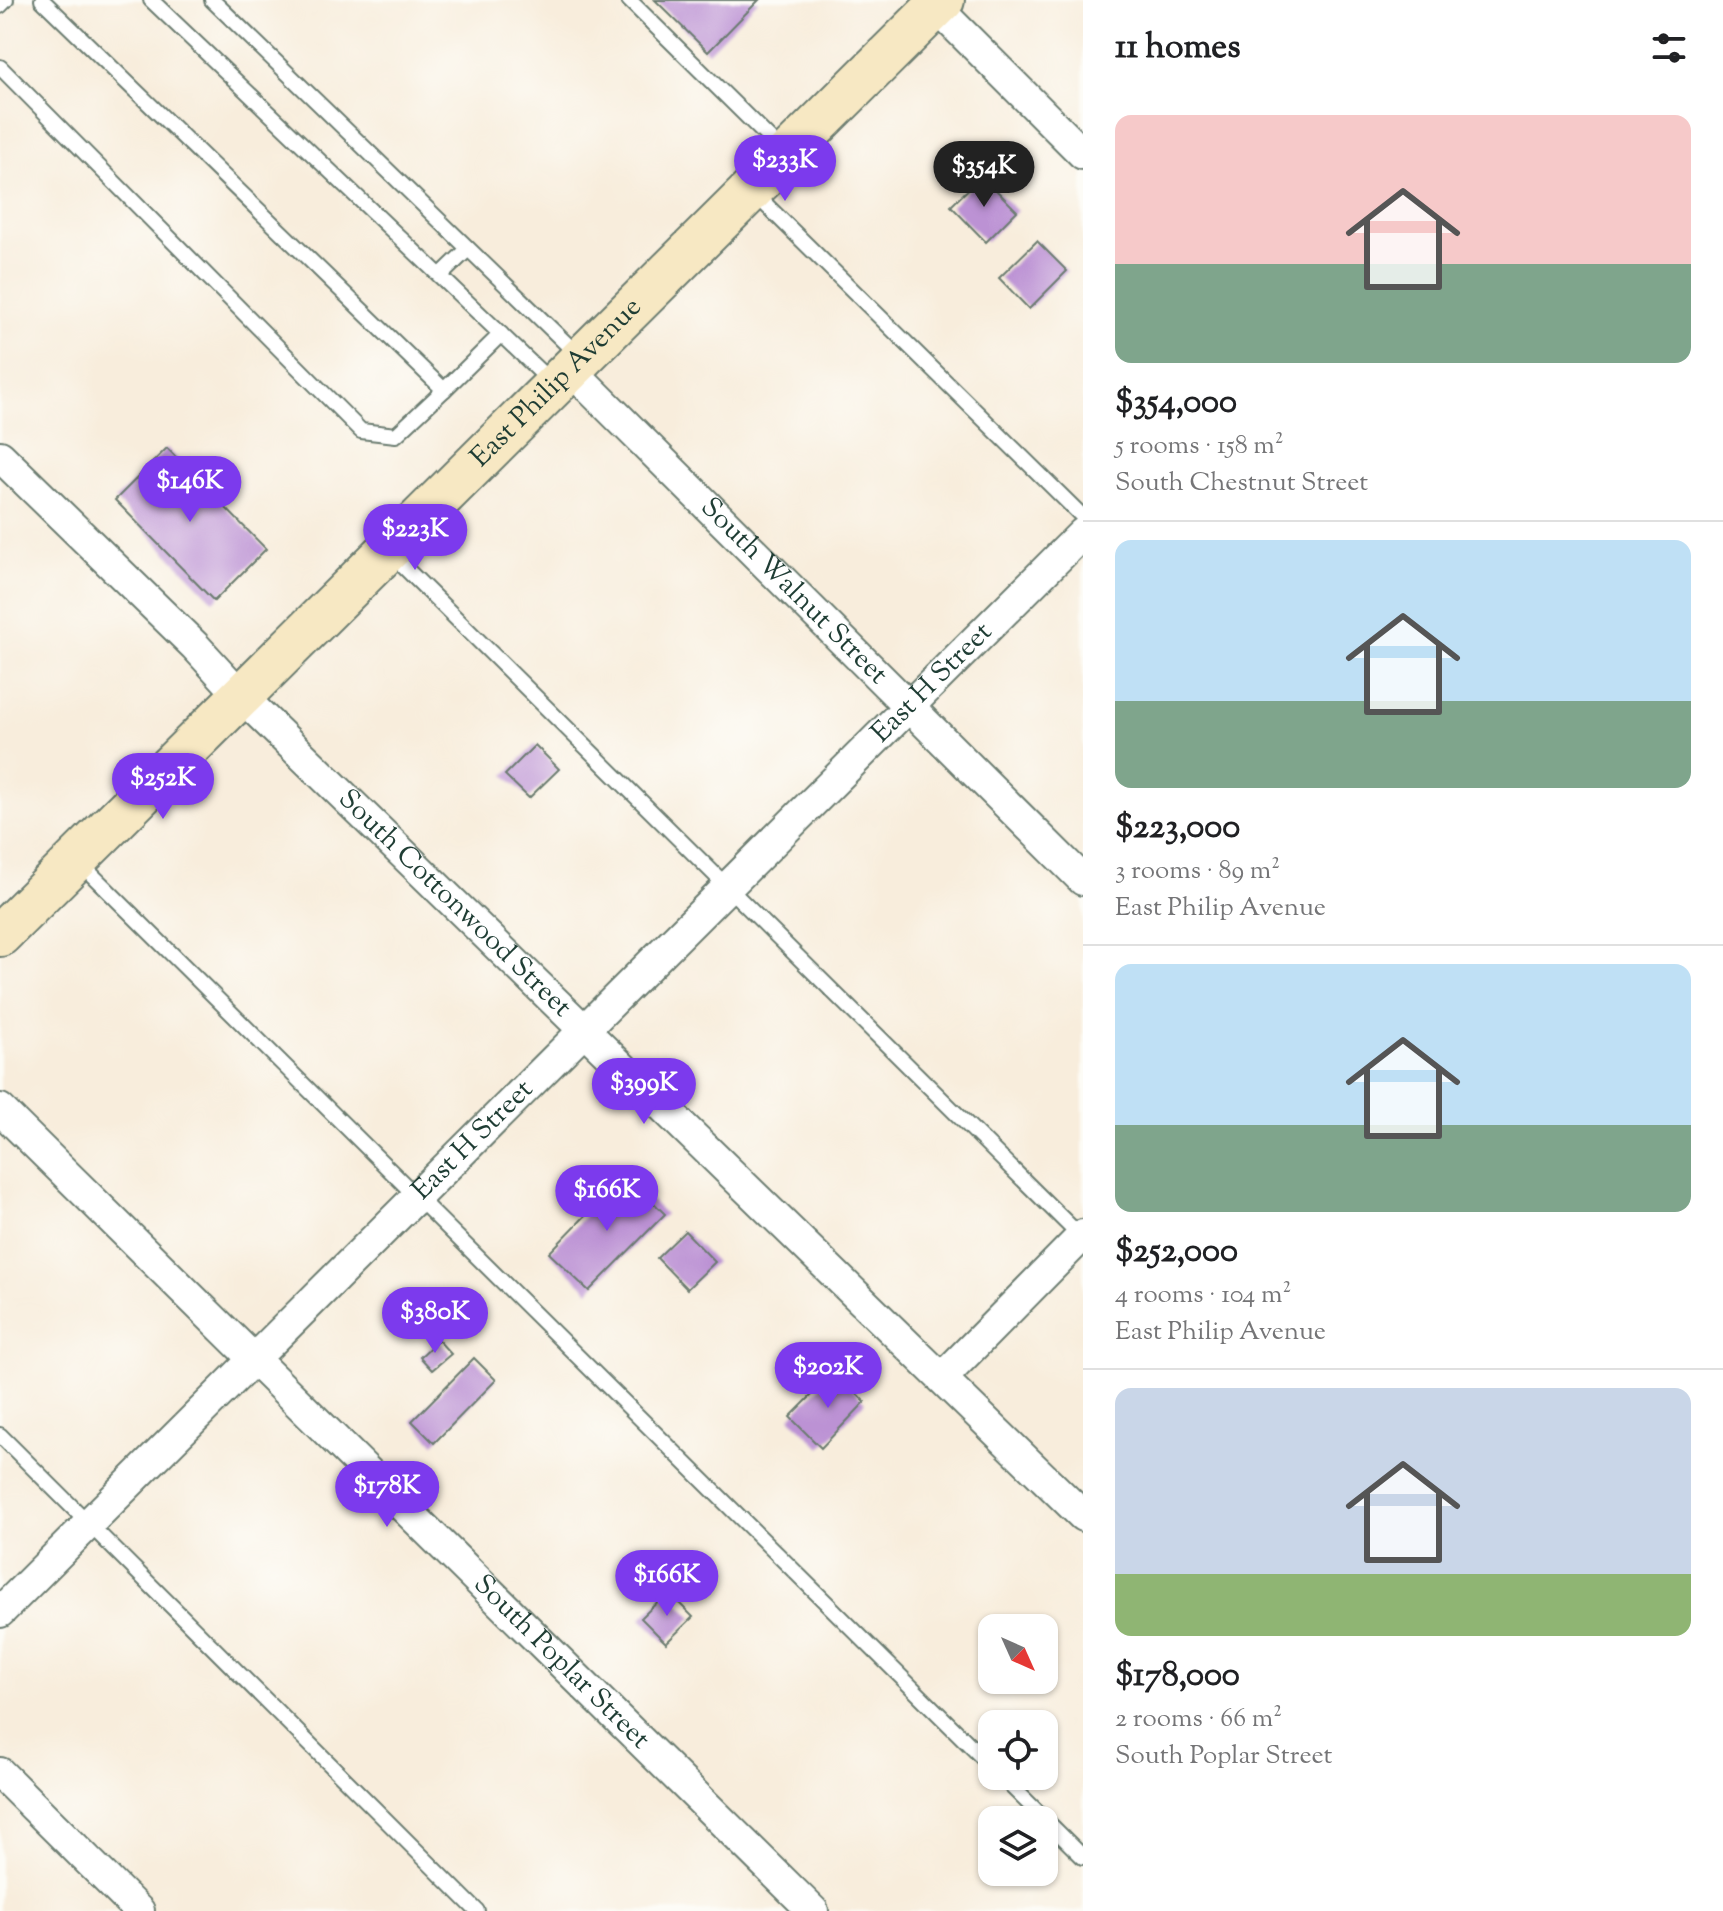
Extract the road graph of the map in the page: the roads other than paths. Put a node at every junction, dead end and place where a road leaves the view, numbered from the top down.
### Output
1 (6, 0) edge
2 (42, 0) edge
3 (151, 0) edge
4 (212, 0) edge
5 (629, 0) edge
6 (939, 4) edge
7 (0, 6) edge
8 (0, 67) edge
9 (785, 154) junction
10 (1083, 154) edge
11 (751, 190) junction
12 (468, 249) junction
13 (440, 276) junction
14 (501, 334) junction
15 (569, 372) junction
16 (444, 390) junction
17 (0, 456) edge
18 (1083, 517) edge
19 (1083, 533) edge
20 (389, 551) junction
21 (242, 697) junction
22 (909, 707) junction
23 (77, 860) junction
24 (1083, 880) edge
25 (728, 887) junction
26 (0, 935) edge
27 (584, 1030) junction
28 (0, 1109) edge
29 (417, 1197) junction
30 (1082, 1237) edge
31 (254, 1360) junction
32 (942, 1378) junction
33 (0, 1435) edge
34 (1083, 1516) edge
35 (89, 1524) junction
36 (0, 1612) edge
37 (978, 1753) edge
38 (0, 1773) edge
39 (1015, 1790) edge
40 (1083, 1857) edge
41 (139, 1911) edge
42 (477, 1911) edge
43 (813, 1911) edge

1 - 7 lane
2 - 16 lane
3 - 13 lane
4 - 12 lane
5 - 9 lane
6 - 9 main road, East Philip Avenue
6 - 10 street
8 - 16 lane
9 - 11 main road, East Philip Avenue
11 - 15 main road, East Philip Avenue
11 - 18 lane
12 - 13 lane
12 - 15 lane
13 - 14 lane
14 - 15 lane
14 - 16 lane
15 - 20 main road, East Philip Avenue
15 - 22 street, South Walnut Street
17 - 21 street, South Cottonwood Street
19 - 22 street, East H Street
20 - 21 main road, East Philip Avenue
20 - 25 lane
21 - 23 main road, East Philip Avenue
21 - 27 street, South Cottonwood Street
22 - 24 street, South Walnut Street
22 - 25 street, East H Street
23 - 26 main road, East Philip Avenue
23 - 29 lane
25 - 27 street, East H Street
25 - 30 lane
27 - 29 street, East H Street
27 - 32 street, South Cottonwood Street
28 - 31 street, South Poplar Street
29 - 31 street, East H Street
29 - 37 lane
30 - 32 street
31 - 35 street, East H Street
31 - 43 street, South Poplar Street
32 - 34 street, South Cottonwood Street
33 - 35 lane
35 - 36 street, East H Street
35 - 42 lane
38 - 41 street
39 - 40 lane

